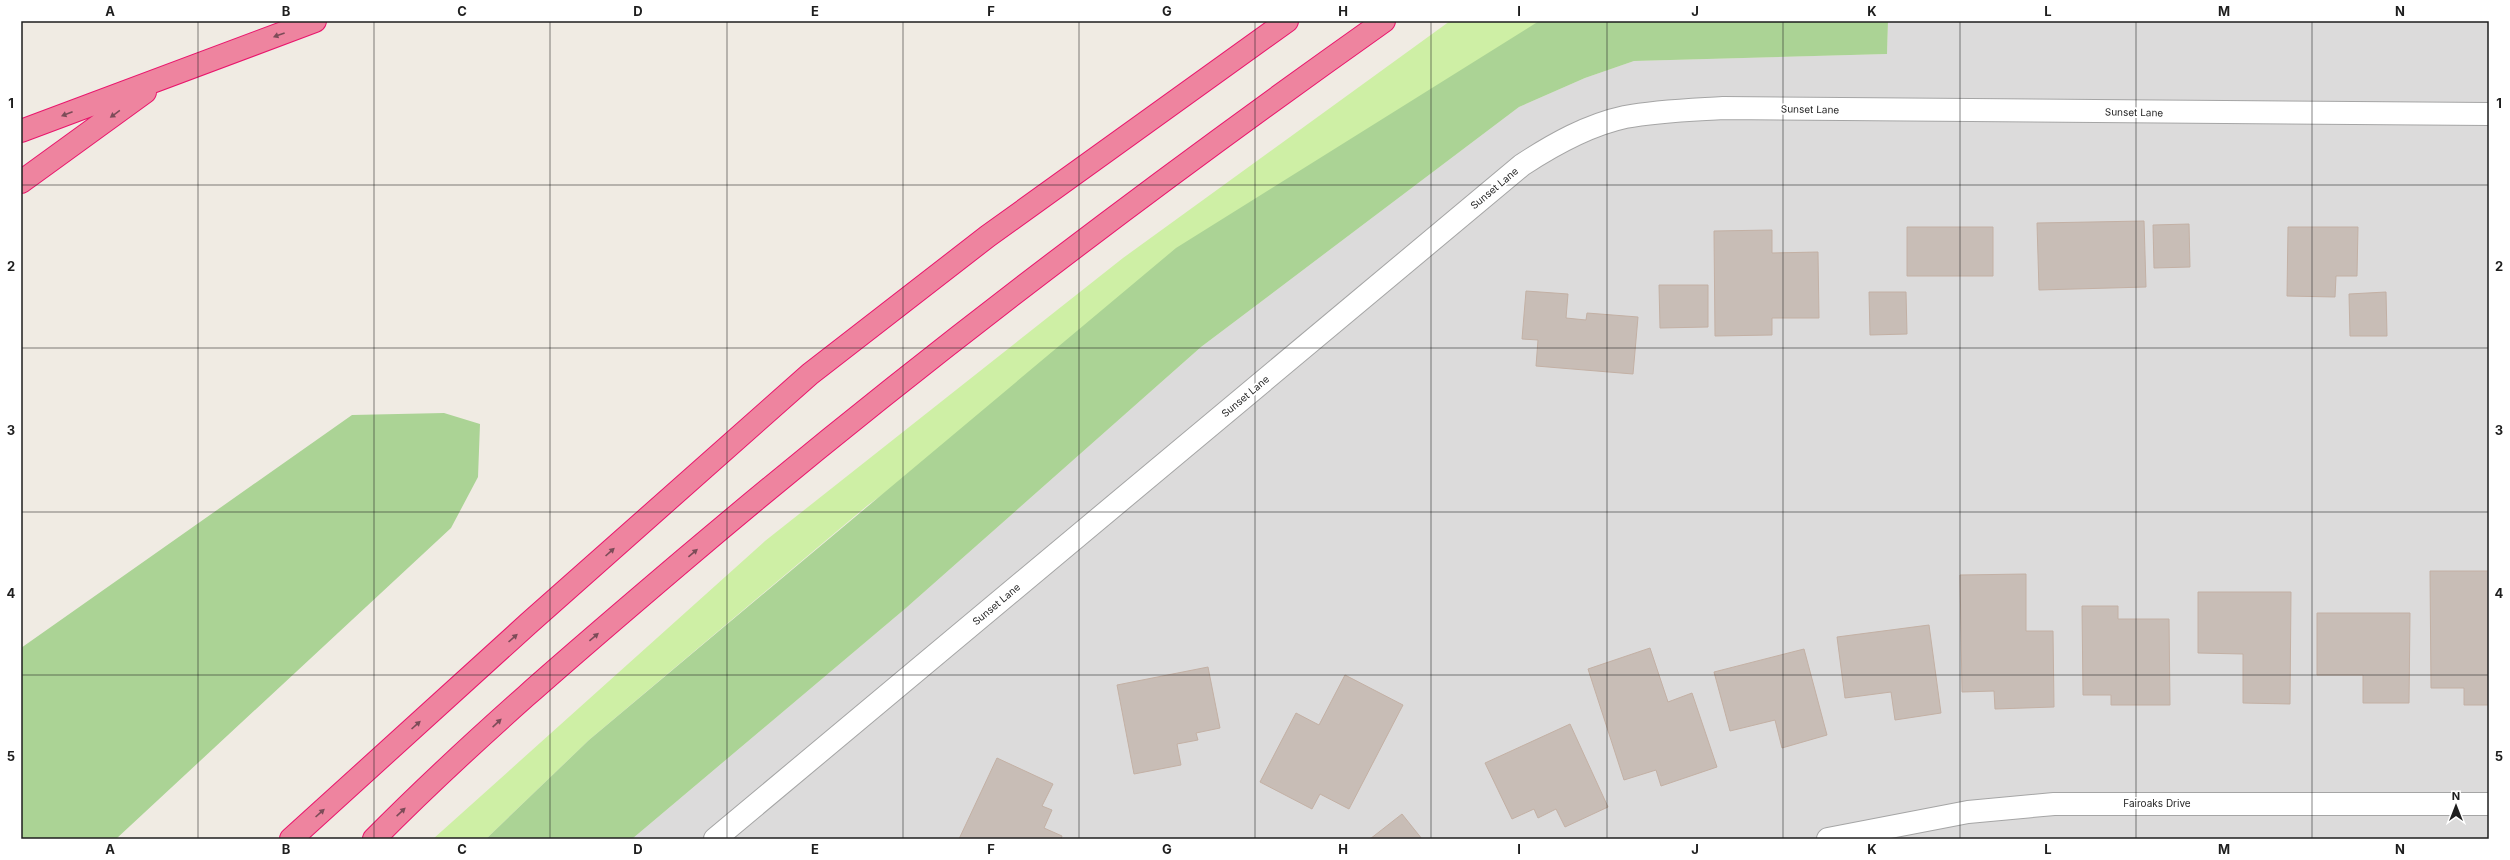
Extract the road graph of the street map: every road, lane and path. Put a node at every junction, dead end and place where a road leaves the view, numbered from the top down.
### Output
1 (315, 21) edge
2 (1287, 21) edge
3 (1384, 21) edge
4 (169, 75) junction
5 (2489, 114) edge
6 (21, 131) edge
7 (21, 182) edge
8 (2489, 804) edge
9 (291, 839) edge
10 (374, 839) edge
11 (714, 839) edge
12 (1828, 839) edge

1 -> 4 highway
9 -> 2 highway
10 -> 3 highway
4 -> 6 highway
4 -> 7 highway
5 - 11 street, Sunset Lane
8 - 12 street, Fairoaks Drive

